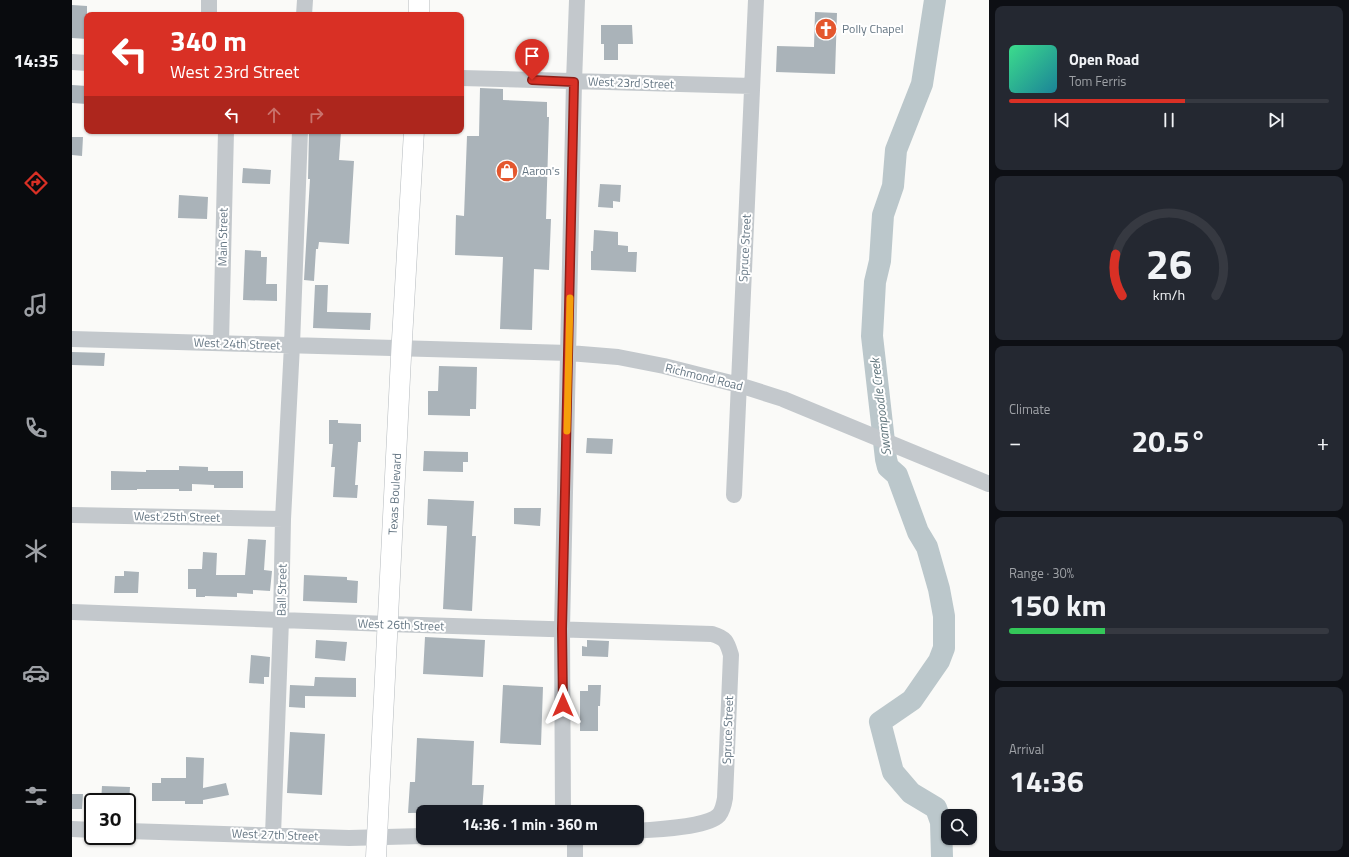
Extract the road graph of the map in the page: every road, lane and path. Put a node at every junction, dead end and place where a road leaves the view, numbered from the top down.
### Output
1 (210, 0) edge
2 (305, 0) edge
3 (419, 0) edge
4 (577, 0) edge
5 (756, 0) edge
6 (209, 12) edge
7 (304, 12) edge
8 (419, 12) edge
9 (72, 62) edge
10 (84, 62) edge
11 (464, 78) edge
12 (574, 82) junction
13 (752, 86) junction
14 (226, 134) edge
15 (300, 134) edge
16 (414, 134) edge
17 (72, 340) edge
18 (220, 343) junction
19 (292, 345) junction
20 (402, 349) junction
21 (569, 353) junction
22 (739, 385) junction
23 (989, 484) edge
24 (734, 495) dead end
25 (72, 515) edge
26 (283, 519) junction
27 (72, 612) edge
28 (281, 620) junction
29 (388, 624) junction
30 (562, 629) junction
31 (728, 643) joint
32 (563, 805) edge
33 (72, 829) edge
34 (84, 830) edge
35 (644, 830) edge
36 (136, 831) edge
37 (274, 835) junction
38 (416, 836) edge
39 (378, 837) junction
40 (575, 845) edge
41 (376, 857) edge
42 (575, 857) edge

1 - 6 street
2 - 7 street
3 - 8 main road
4 - 12 street
5 - 13 street, Spruce Street
9 - 10 street
11 - 12 street, West 23rd Street
12 - 13 street, West 23rd Street
12 - 21 street
13 - 22 street, Spruce Street
14 - 18 street, Main Street
15 - 19 street, Ball Street
16 - 20 main road, Texas Boulevard
17 - 18 street, West 24th Street
18 - 19 street, West 24th Street
19 - 20 street, West 24th Street
19 - 26 street, Ball Street
20 - 21 street, Richmond Road
20 - 29 main road, Texas Boulevard
21 - 22 street, Richmond Road
21 - 30 street
22 - 23 street, Richmond Road
22 - 24 street, Spruce Street
25 - 26 street, West 25th Street
26 - 28 street, Ball Street
27 - 28 street, West 26th Street
28 - 29 street, West 26th Street
28 - 37 street, Ball Street
29 - 30 street, West 26th Street
29 - 39 main road, Texas Boulevard
30 - 31 street, West 26th Street
30 - 32 street
31 - 35 street, Spruce Street
33 - 34 street
36 - 37 street, West 27th Street
37 - 39 street, West 27th Street
38 - 39 street, West 27th Street
39 - 41 main road, Texas Boulevard
40 - 42 street

